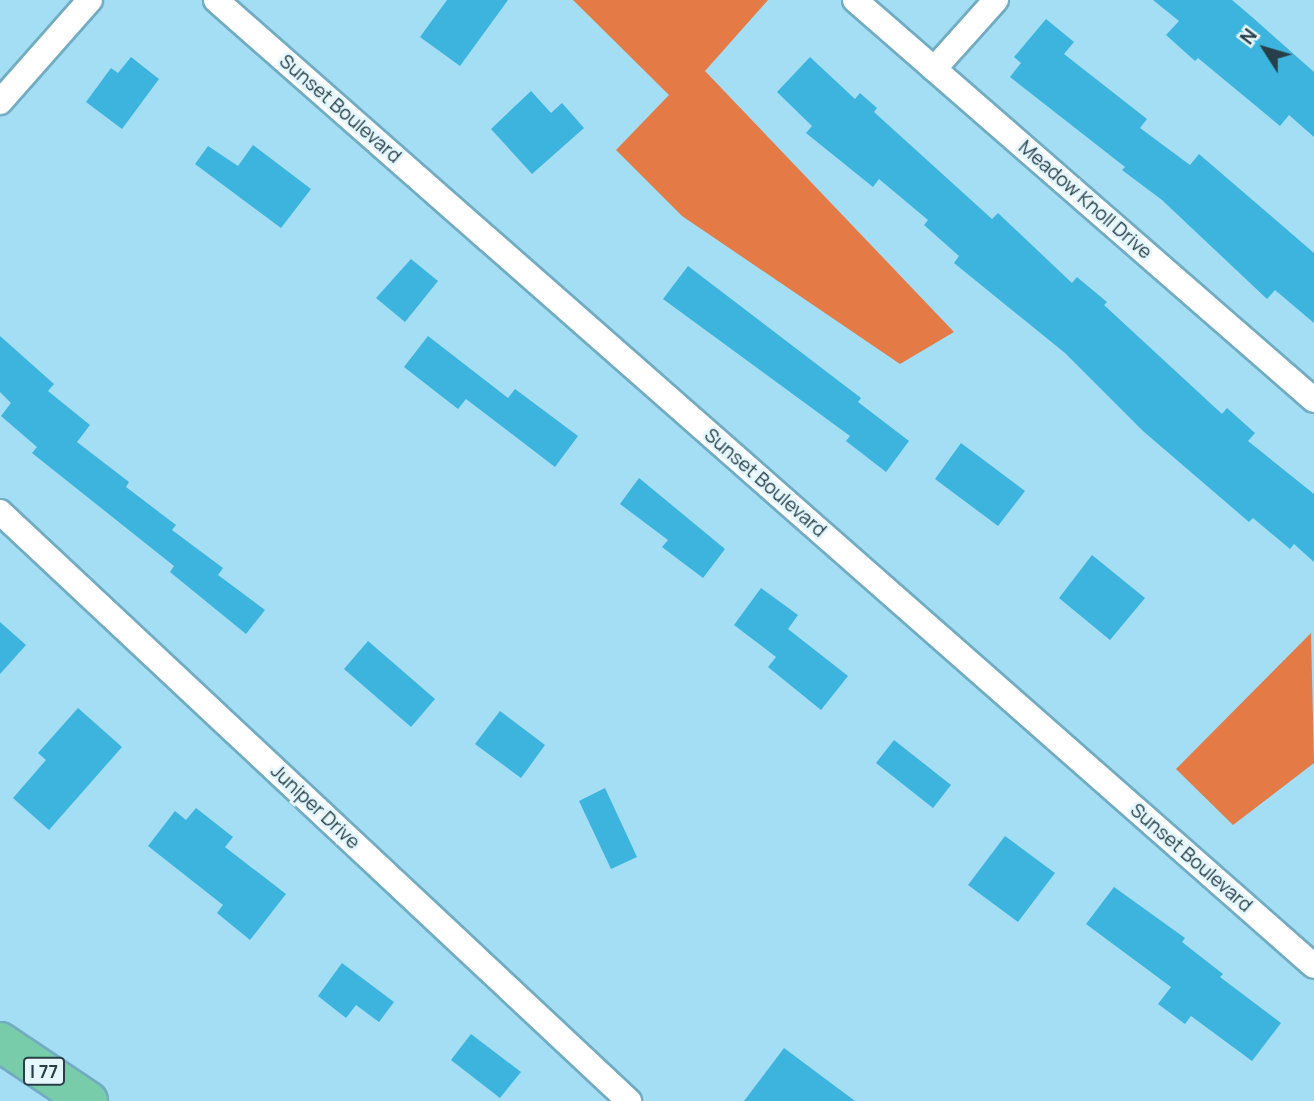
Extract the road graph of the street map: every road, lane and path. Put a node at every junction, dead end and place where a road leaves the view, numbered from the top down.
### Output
1 (90, 0) edge
2 (216, 0) edge
3 (855, 0) edge
4 (996, 0) edge
5 (934, 69) junction
6 (0, 102) edge
7 (1314, 400) edge
8 (0, 512) edge
9 (1314, 966) edge
10 (0, 1042) edge
11 (88, 1101) edge
12 (629, 1101) edge

1 - 6 street
2 - 9 street, Sunset Boulevard
3 - 5 street, Meadow Knoll Drive
4 - 5 street
5 - 7 street, Meadow Knoll Drive
8 - 12 street, Juniper Drive
10 - 11 highway, I 77

